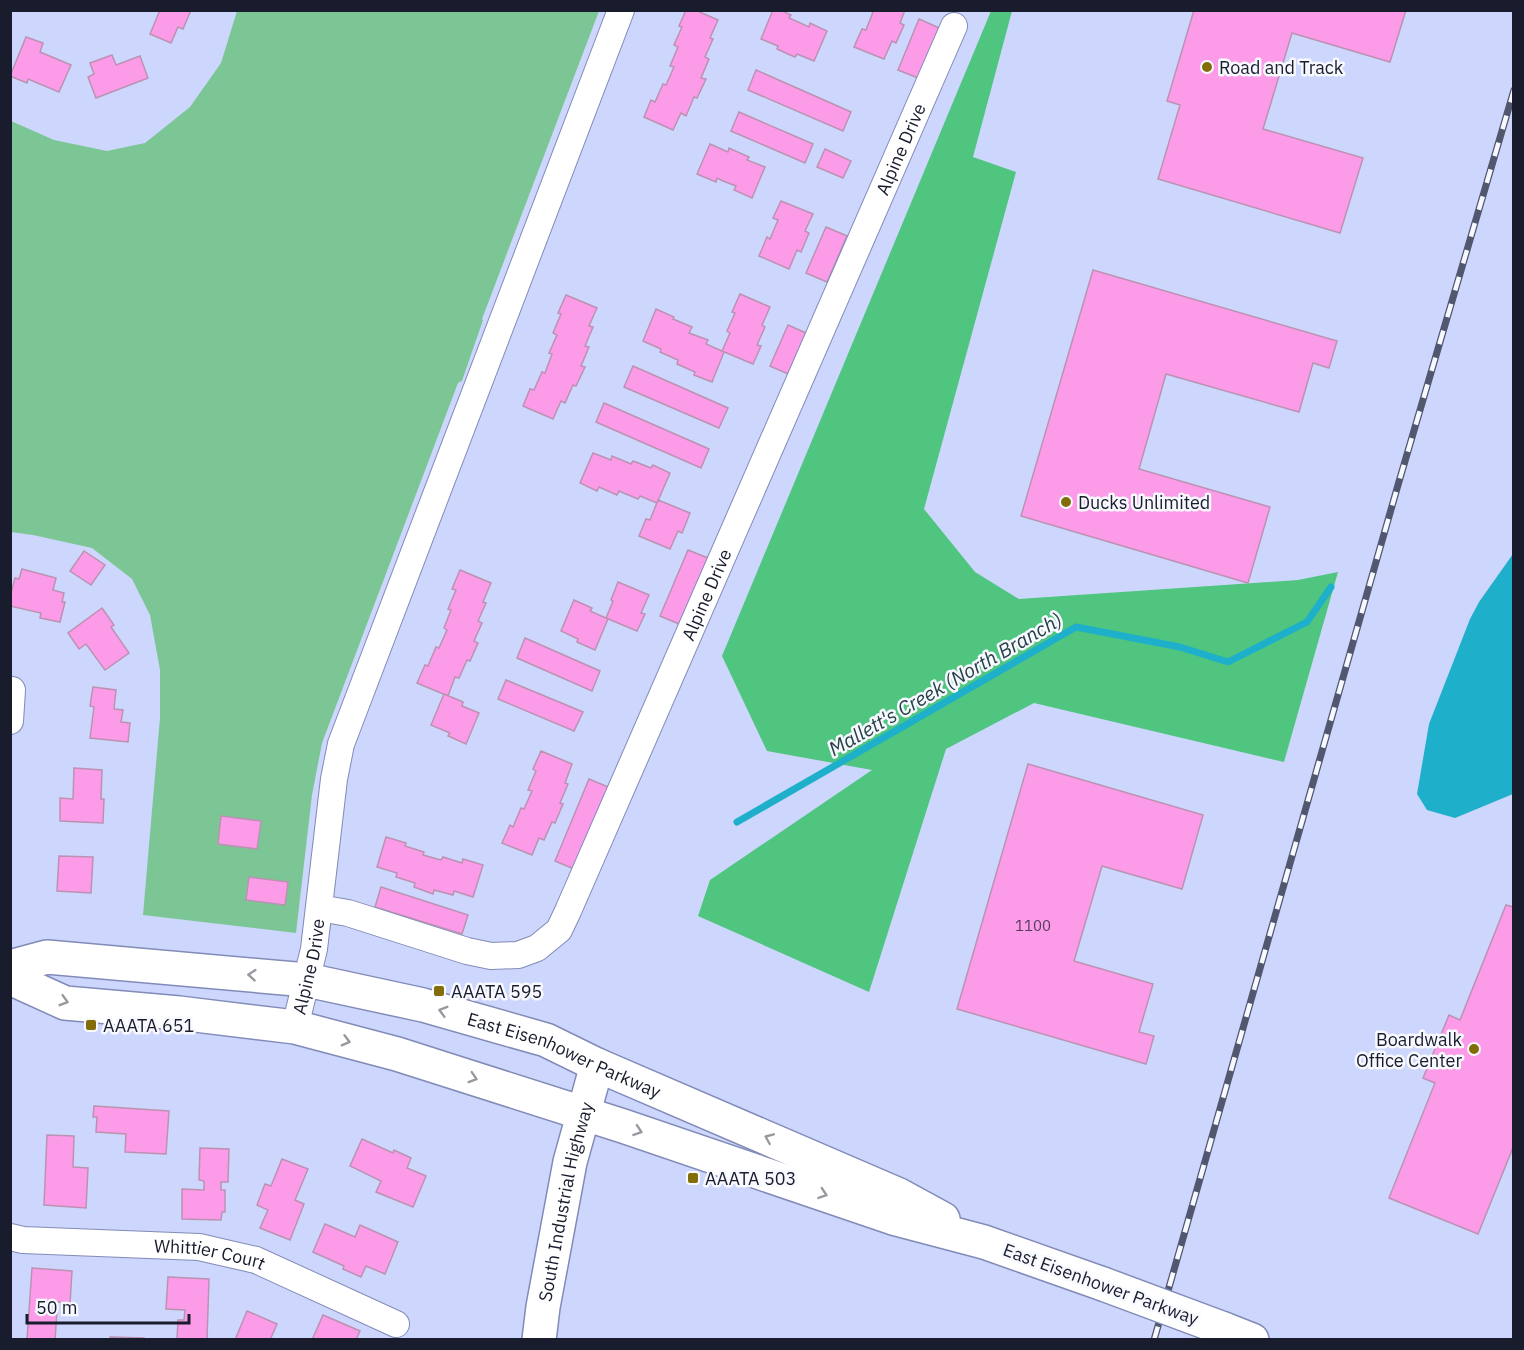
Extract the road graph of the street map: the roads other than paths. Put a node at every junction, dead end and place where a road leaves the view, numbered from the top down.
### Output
1 (621, 10) edge
2 (954, 26) dead end
3 (12, 690) dead end
4 (10, 721) edge
5 (319, 908) junction
6 (10, 967) edge
7 (10, 978) edge
8 (307, 980) junction
9 (295, 1027) junction
10 (597, 1065) junction
11 (583, 1113) junction
12 (10, 1237) edge
13 (984, 1242) junction
14 (396, 1324) dead end
15 (1238, 1334) edge
16 (539, 1340) edge

1 - 5 street, Alpine Drive
2 - 5 street, Alpine Drive
3 - 4 street
5 - 8 street, Alpine Drive
8 -> 6 main road, East Eisenhower Parkway
7 -> 9 main road, East Eisenhower Parkway
8 - 9 street, Alpine Drive
10 -> 8 main road, East Eisenhower Parkway
9 -> 11 main road, East Eisenhower Parkway
10 - 11 main road, South Industrial Highway
13 -> 10 main road, East Eisenhower Parkway
11 -> 13 main road, East Eisenhower Parkway
11 - 16 main road, South Industrial Highway
12 - 14 street, Whittier Court
13 - 15 main road, East Eisenhower Parkway, bridge

